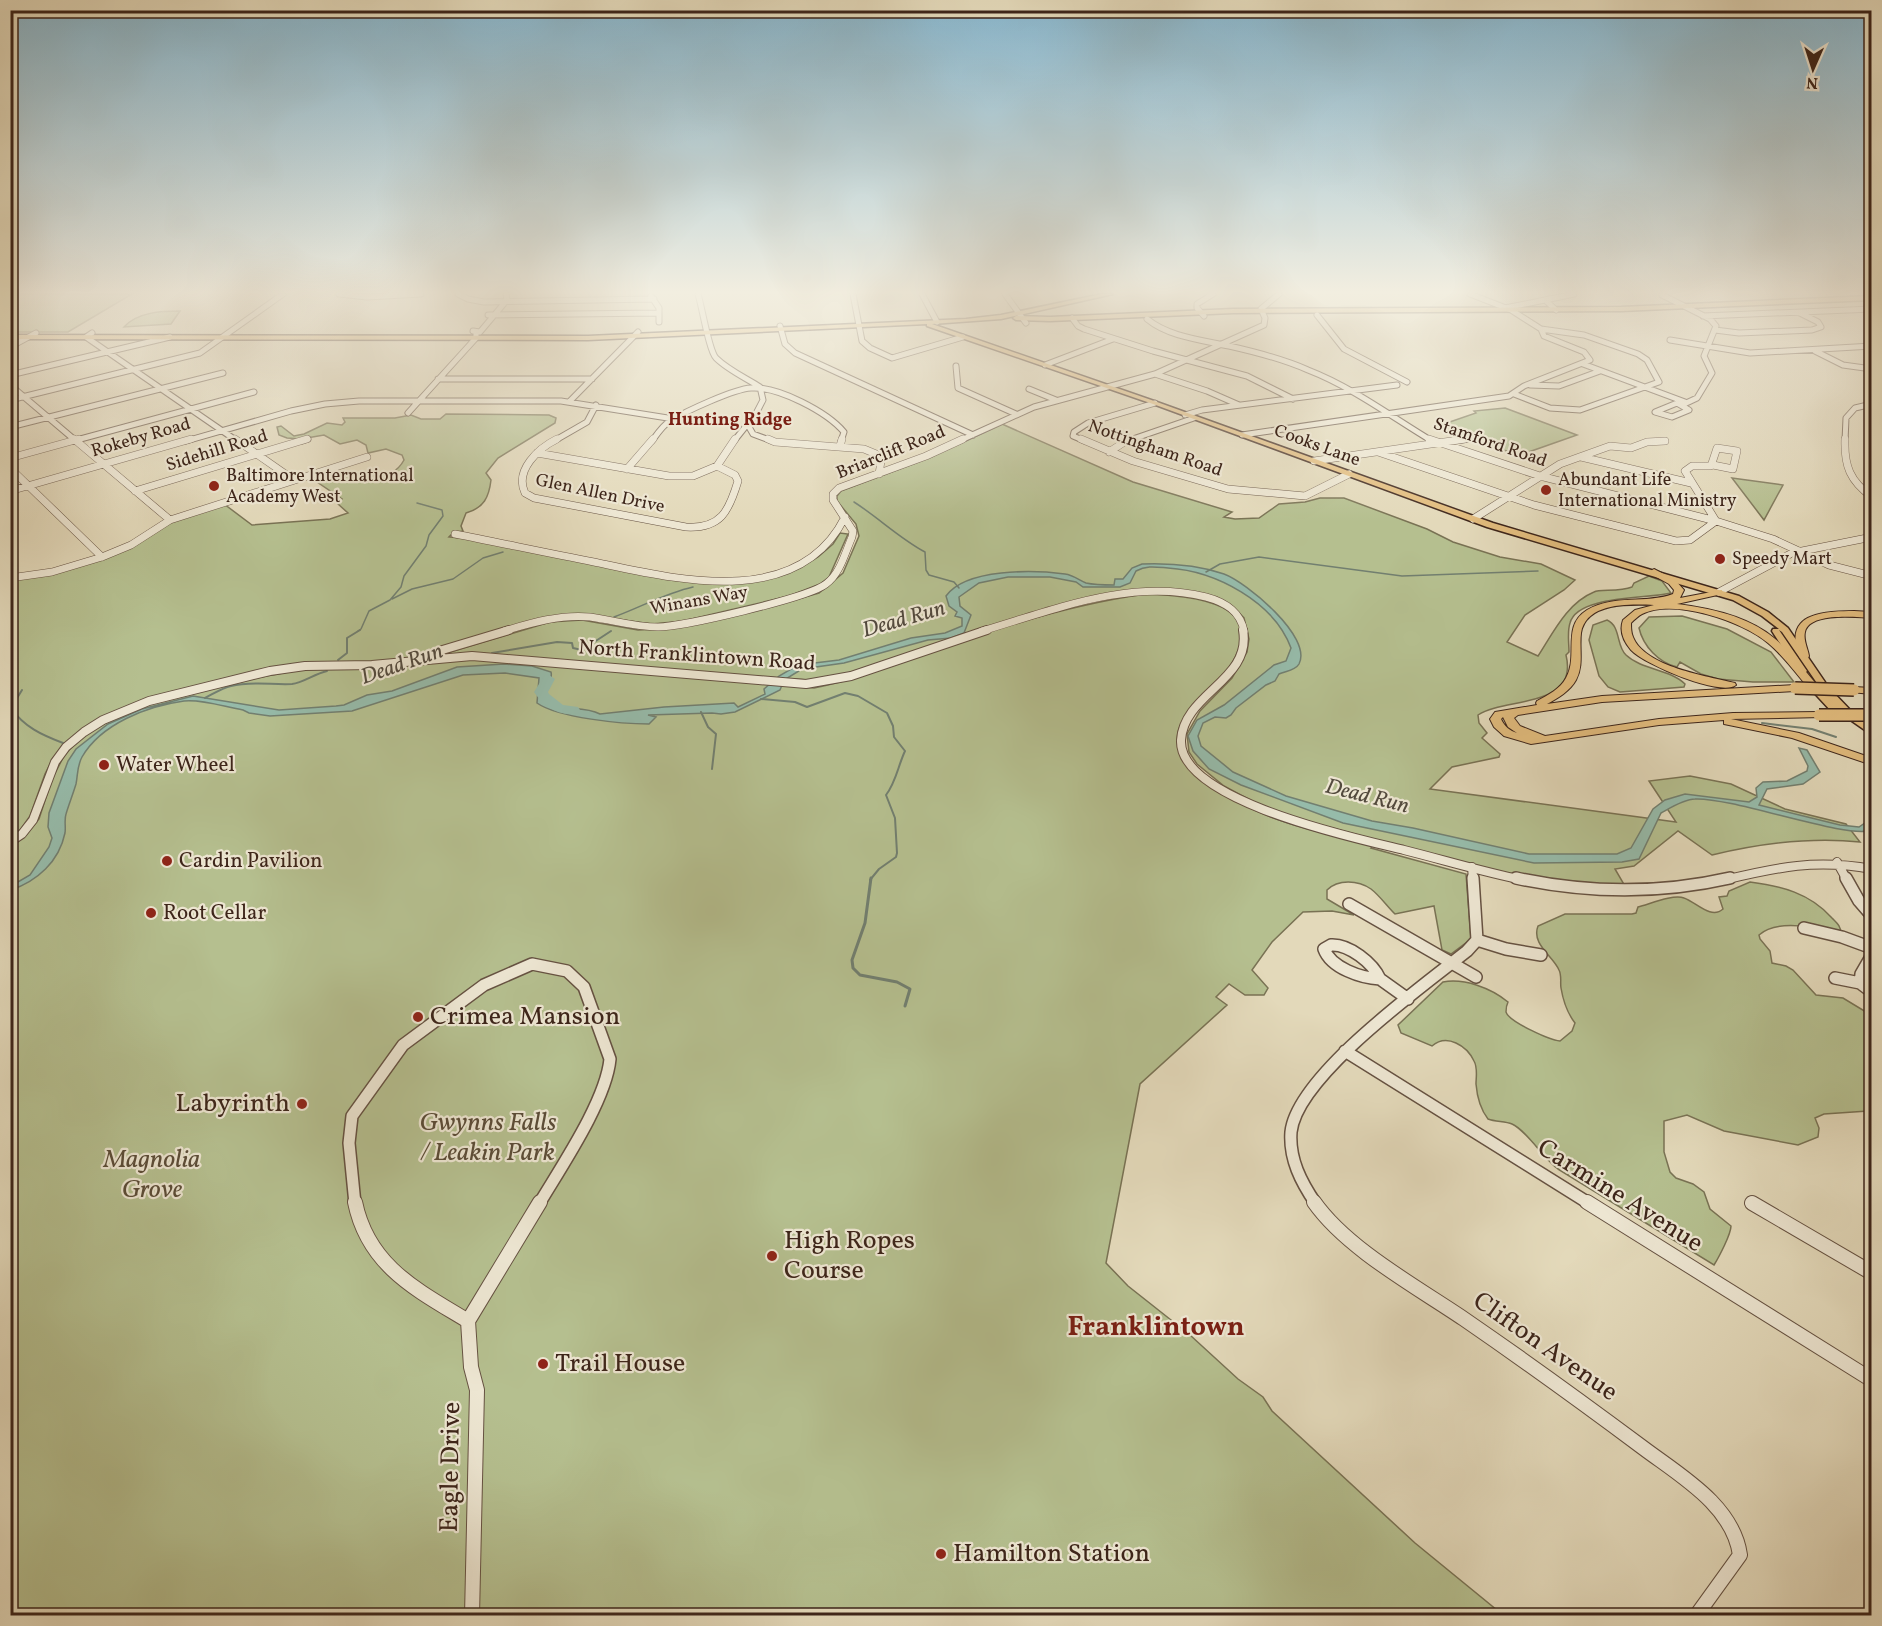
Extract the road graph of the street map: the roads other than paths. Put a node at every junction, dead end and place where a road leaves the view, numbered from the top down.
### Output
1 (32, 370) edge
2 (133, 370) joint
3 (446, 370) edge
4 (601, 370) edge
5 (733, 370) edge
6 (832, 370) edge
7 (956, 370) edge
8 (1059, 370) edge
9 (1165, 370) edge
10 (1225, 370) edge
11 (1307, 370) edge
12 (1384, 370) edge
13 (1567, 370) edge
14 (1653, 370) edge
15 (1711, 370) edge
16 (1600, 371) joint
17 (223, 373) dead end
18 (1155, 374) junction
19 (10, 375) edge
20 (438, 379) junction
21 (592, 379) junction
22 (1407, 382) dead end
23 (1397, 385) dead end
24 (10, 386) edge
25 (1524, 386) junction
26 (760, 387) junction
27 (1108, 387) junction
28 (1646, 388) junction
29 (161, 389) junction
30 (1029, 389) dead end
31 (1350, 391) junction
32 (254, 392) dead end
33 (1514, 394) junction
34 (24, 397) junction
35 (1293, 399) junction
36 (10, 400) edge
37 (1056, 400) junction
38 (418, 401) junction
39 (570, 401) junction
40 (1155, 403) junction
41 (1684, 404) junction
42 (1872, 404) edge
43 (596, 405) junction
44 (1239, 405) junction
45 (190, 409) junction
46 (1563, 410) junction
47 (408, 413) dead end
48 (1016, 414) junction
49 (1185, 415) junction
50 (1388, 415) junction
51 (48, 418) junction
52 (1194, 418) junction
53 (674, 419) junction
54 (1567, 419) dead end
55 (750, 421) junction
56 (10, 427) edge
57 (222, 431) junction
58 (973, 435) junction
59 (1242, 435) junction
60 (308, 439) dead end
61 (1468, 439) dead end
62 (75, 440) junction
63 (1665, 441) dead end
64 (1438, 443) junction
65 (840, 446) junction
66 (1109, 452) junction
67 (1378, 452) junction
68 (537, 453) junction
69 (257, 454) junction
70 (1581, 456) junction
71 (367, 457) dead end
72 (10, 458) edge
73 (1314, 461) junction
74 (104, 465) junction
75 (1713, 465) junction
76 (717, 466) junction
77 (10, 468) edge
78 (627, 469) junction
79 (879, 474) junction
80 (1349, 474) junction
81 (1540, 476) junction
82 (294, 480) junction
83 (1691, 483) junction
84 (29, 486) junction
85 (10, 491) edge
86 (135, 491) junction
87 (1508, 497) junction
88 (1872, 497) edge
89 (845, 517) junction
90 (1473, 519) junction
91 (170, 520) junction
92 (1716, 521) junction
93 (455, 534) dead end
94 (1872, 537) edge
95 (1799, 551) junction
96 (102, 557) junction
97 (1654, 572) junction
98 (1872, 576) edge
99 (10, 578) edge
100 (1719, 592) junction
101 (1657, 601) junction
102 (1872, 615) edge
103 (436, 655) junction
104 (1804, 656) junction
105 (1795, 688) junction
106 (1815, 689) junction
107 (1872, 691) edge
108 (1519, 711) junction
109 (1872, 715) edge
110 (1691, 719) junction
111 (1871, 733) edge
112 (1872, 762) edge
113 (10, 842) edge
114 (1837, 862) junction
115 (1472, 867) junction
116 (1872, 869) edge
117 (1349, 903) dead end
118 (1872, 916) edge
119 (1804, 928) dead end
120 (1477, 940) junction
121 (1872, 948) edge
122 (1541, 955) dead end
123 (1872, 955) edge
124 (1452, 963) junction
125 (1476, 978) dead end
126 (1835, 978) dead end
127 (1380, 979) junction
128 (1860, 983) junction
129 (1872, 992) edge
130 (1408, 999) junction
131 (1345, 1051) junction
132 (1752, 1203) dead end
133 (1872, 1273) edge
134 (468, 1321) junction
135 (1872, 1380) edge
136 (472, 1616) edge
137 (1696, 1616) edge

1 - 19 street
2 - 29 street
2 - 34 street
3 - 20 street
4 - 21 street
5 - 26 street
6 - 58 street
7 - 48 street
8 - 27 main road, Cooks Lane
9 - 18 street, Briarclift Road
10 - 35 street
11 - 31 street, Stamford Road
12 - 22 street
13 - 25 street
14 - 28 street
15 - 41 street
16 - 25 street
16 - 28 street
17 - 29 street
18 - 27 street, Briarclift Road
18 - 44 street
20 - 21 street
20 - 38 street
21 - 39 street
23 - 31 street
24 - 34 street
25 - 33 street
26 - 53 street
26 - 55 street
26 - 65 street
27 - 37 street, Briarclift Road
27 - 40 main road, Cooks Lane
28 - 41 street
28 - 46 street
29 - 45 street
29 - 51 street
30 - 37 street
31 - 35 street
31 - 50 street, Stamford Road
32 - 45 street
33 - 46 street
33 - 50 street
34 - 36 street
34 - 51 street
35 - 44 street
37 - 48 street, Briarclift Road
38 - 39 street, Rokeby Road
38 - 47 street
38 - 57 street, Rokeby Road
39 - 43 street, Rokeby Road
40 - 49 main road, Cooks Lane
40 - 66 street, Nottingham Road
41 - 41 street
42 - 88 street
43 - 53 street, Rokeby Road
43 - 68 street, Glen Allen Drive
44 - 49 street
45 - 57 street
45 - 62 street
46 - 54 street
48 - 58 street, Briarclift Road
49 - 52 main road, Cooks Lane
50 - 59 street
50 - 64 street, Stamford Road
51 - 56 street
51 - 62 street
52 - 59 main road, Cooks Lane
52 - 66 street
53 - 78 street
55 - 65 street
55 - 76 street
57 - 69 street
57 - 74 street, Rokeby Road
58 - 79 street, Briarclift Road
59 - 73 main road, Cooks Lane
60 - 69 street, Sidehill Road
61 - 64 street
62 - 72 street
62 - 74 street
63 - 70 street
64 - 67 street
64 - 81 street, Stamford Road
65 - 79 street
66 - 80 street, Nottingham Road
67 - 73 street
67 - 87 street
68 - 76 street, Glen Allen Drive
68 - 78 street
69 - 82 street
69 - 86 street, Sidehill Road
70 - 81 street
70 - 83 street
71 - 82 street
73 - 80 main road, Cooks Lane
74 - 84 street, Rokeby Road
74 - 86 street
75 - 75 street
75 - 83 street
76 - 78 street
77 - 84 street
79 - 89 street, Briarclift Road
80 - 90 main road, Cooks Lane
81 - 87 street
81 - 92 street, Stamford Road
82 - 91 street
83 - 92 street
84 - 85 street, Rokeby Road
84 - 96 street
86 - 91 street
87 - 90 street
87 - 92 street
89 - 93 street
89 - 103 street, Winans Way
90 - 97 main road, Cooks Lane
91 - 96 street
92 - 95 street, Stamford Road
94 - 95 street
95 - 98 street, Stamford Road
95 - 100 street
96 - 99 street
97 - 100 main road, Cooks Lane
97 - 101 highway
100 - 101 highway
100 - 104 main road
100 - 106 main road
101 - 108 highway
102 - 104 highway
103 - 113 street, North Franklintown Road
103 - 115 street, North Franklintown Road
104 - 111 main road
105 - 106 highway
105 - 107 highway, bridge
105 - 108 highway
106 - 111 main road
108 - 110 highway
109 - 110 highway, bridge
110 - 112 highway
114 - 115 street, North Franklintown Road
114 - 116 street, North Franklintown Road
114 - 118 street
115 - 120 street
117 - 124 street
119 - 121 street
120 - 122 street
120 - 124 street, Clifton Avenue
123 - 128 street
124 - 125 street
124 - 130 street, Clifton Avenue
126 - 128 street
127 - 127 street
127 - 130 street
128 - 129 street
130 - 131 street, Clifton Avenue
131 - 135 street, Carmine Avenue
131 - 137 street, Clifton Avenue
132 - 133 street
134 - 134 street
134 - 136 street, Eagle Drive

